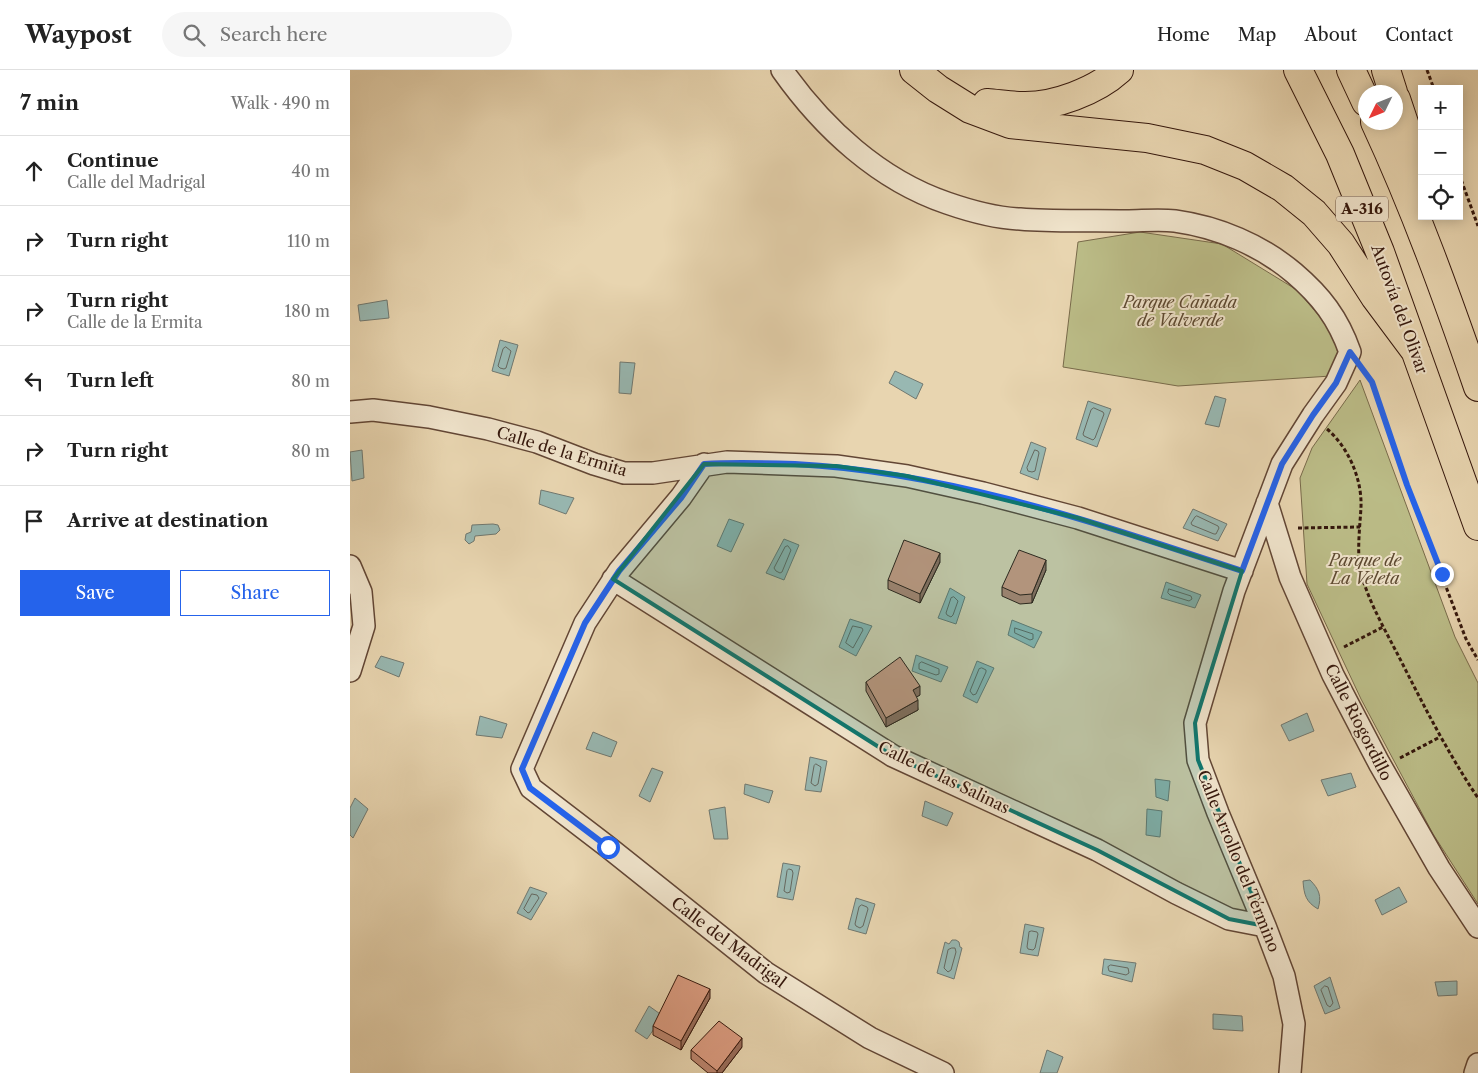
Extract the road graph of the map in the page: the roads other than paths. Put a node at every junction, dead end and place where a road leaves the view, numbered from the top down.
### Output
1 (782, 70) edge
2 (914, 70) edge
3 (1119, 70) edge
4 (1298, 70) edge
5 (1351, 70) edge
6 (1386, 70) edge
7 (1358, 85) edge
8 (1391, 85) edge
9 (938, 89) junction
10 (1403, 120) edge
11 (1379, 130) edge
12 (1421, 175) edge
13 (1436, 220) edge
14 (1452, 311) junction
15 (1416, 352) junction
16 (1478, 387) edge
17 (350, 412) edge
18 (704, 464) junction
19 (1267, 503) junction
20 (1478, 526) edge
21 (350, 566) edge
22 (1242, 571) junction
23 (613, 579) junction
24 (350, 671) edge
25 (1265, 926) junction
26 (1478, 927) edge
27 (1478, 1064) edge
28 (943, 1073) edge
29 (1290, 1073) edge
30 (1475, 1073) edge

1 - 19 street, Calle Arrollo del Término
2 - 9 highway
3 - 9 highway
4 - 15 highway, Autovía del Olivar / A-316
5 - 7 highway
6 - 8 highway
9 - 15 highway
10 - 12 highway
11 - 14 highway, A-316
13 - 14 highway
14 - 16 highway, A-316
15 - 20 highway, Autovía del Olivar / A-316
17 - 18 street, Calle de la Ermita
18 - 22 street, Calle de la Ermita
18 - 23 street
19 - 22 street, Calle Arrollo del Término
19 - 26 street, Calle Riogordillo
21 - 24 street
22 - 25 street, Calle Arrollo del Término
23 - 25 street, Calle de las Salinas
23 - 28 street, Calle del Madrigal
25 - 29 street, Calle Arrollo del Término
27 - 30 street

